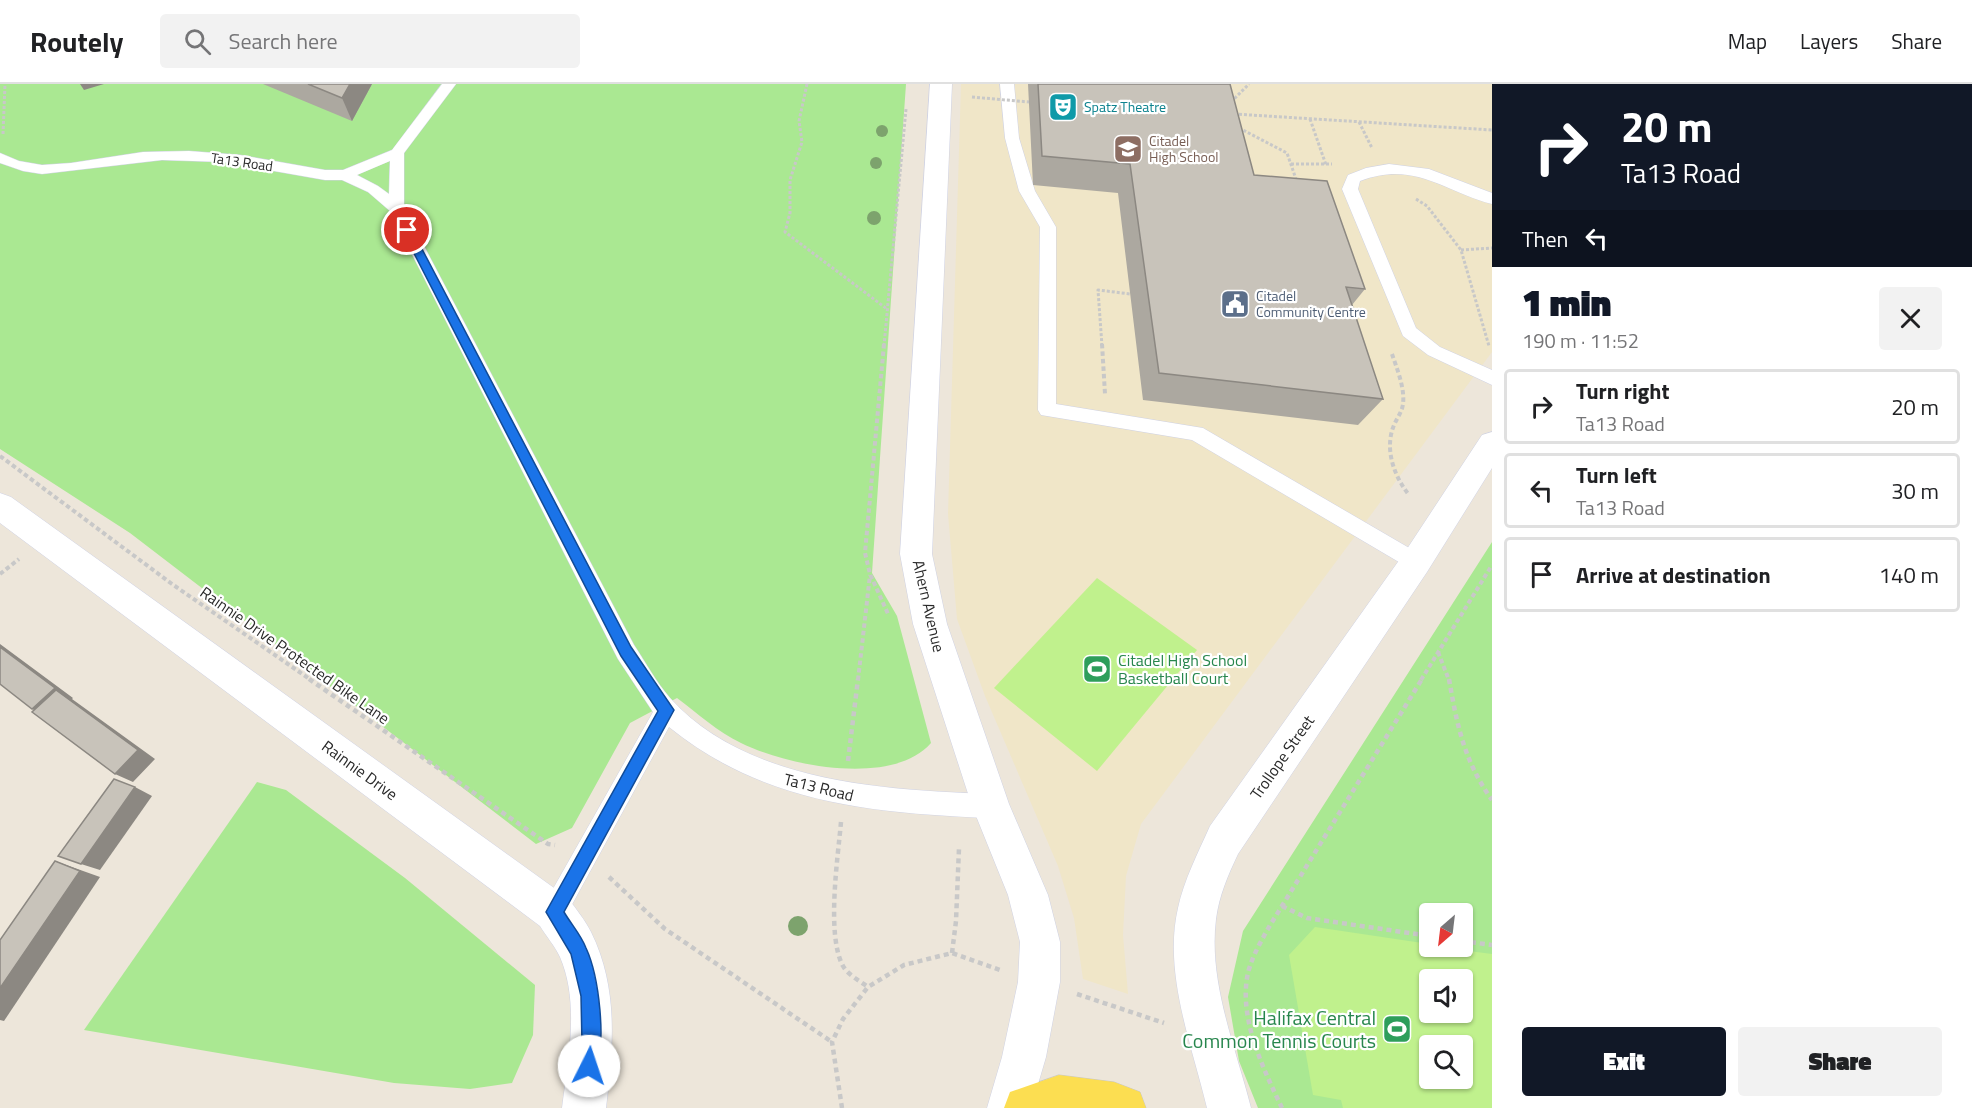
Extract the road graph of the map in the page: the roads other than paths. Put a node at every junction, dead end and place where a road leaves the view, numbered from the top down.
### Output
1 (449, 84) edge
2 (941, 84) edge
3 (1007, 84) edge
4 (397, 153) junction
5 (0, 157) edge
6 (345, 175) junction
7 (1492, 199) edge
8 (396, 208) junction
9 (1492, 378) edge
10 (1492, 443) edge
11 (0, 506) edge
12 (1416, 562) junction
13 (666, 710) junction
14 (991, 806) junction
15 (555, 912) junction
16 (584, 1108) edge
17 (1009, 1108) edge
18 (1026, 1108) edge
19 (1124, 1108) edge
20 (1229, 1108) edge

1 - 4 lane
2 - 14 street, Ahern Avenue
3 - 12 lane
4 - 6 lane, Ta13 Road
4 - 8 lane
5 - 6 lane, Ta13 Road
6 - 8 lane
7 - 9 lane
8 - 13 lane, Ta13 Road
10 - 12 street, Trollope Street
11 - 15 street, Rainnie Drive
12 - 20 street, Trollope Street
13 - 14 lane, Ta13 Road
13 - 15 lane
14 - 17 street, Ahern Avenue
15 - 16 street, Rainnie Drive
18 - 19 main road

